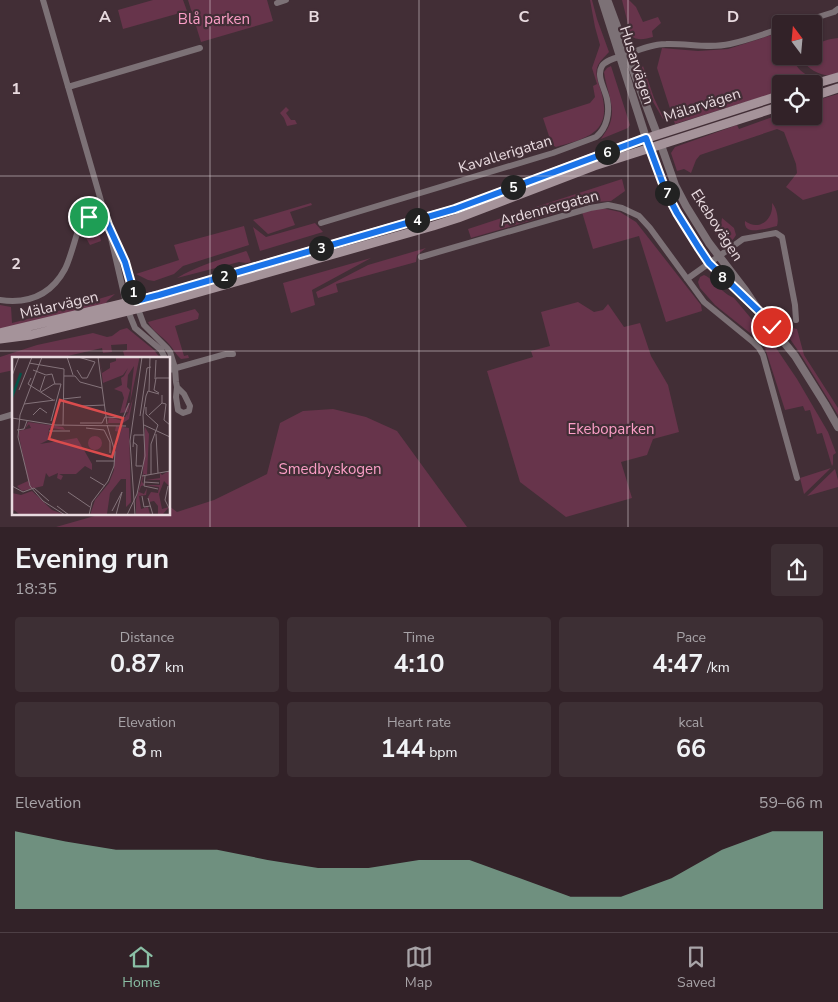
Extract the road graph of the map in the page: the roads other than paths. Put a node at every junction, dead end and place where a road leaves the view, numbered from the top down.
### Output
1 (43, 0) edge
2 (286, 0) edge
3 (602, 0) edge
4 (607, 0) edge
5 (276, 3) dead end
6 (838, 9) edge
7 (822, 16) edge
8 (772, 31) edge
9 (200, 48) dead end
10 (624, 55) junction
11 (838, 77) edge
12 (822, 82) edge
13 (68, 87) junction
14 (838, 88) edge
15 (822, 93) edge
16 (772, 98) edge
17 (772, 109) edge
18 (657, 134) junction
19 (646, 138) junction
20 (661, 145) junction
21 (650, 148) junction
22 (104, 213) junction
23 (321, 223) dead end
24 (108, 225) junction
25 (718, 256) junction
26 (421, 257) dead end
27 (709, 263) junction
28 (687, 279) junction
29 (0, 300) edge
30 (137, 305) junction
31 (127, 307) junction
32 (762, 314) junction
33 (796, 320) dead end
34 (0, 333) edge
35 (0, 339) edge
36 (233, 354) dead end
37 (164, 357) edge
38 (171, 370) edge
39 (177, 385) dead end
40 (838, 427) edge
41 (797, 478) dead end

1 - 13 street
2 - 5 street
3 - 10 street, Husarvägen
4 - 10 street, Husarvägen
6 - 7 street
8 - 10 street, Kavallerigatan
9 - 13 street
10 - 18 street, Husarvägen
10 - 19 street, Husarvägen
10 - 23 street, Kavallerigatan
11 - 12 main road
13 - 22 street
14 - 15 main road
16 - 18 main road, Mälarvägen
17 - 20 main road, Mälarvägen
18 - 19 main road, Mälarvägen
18 - 20 main road
19 - 21 main road
19 - 30 main road, Mälarvägen
20 - 21 main road, Mälarvägen
20 - 25 street, Ekebovägen
21 - 27 street, Ekebovägen
21 - 30 main road, Mälarvägen
22 - 24 street
22 - 29 street
24 - 30 street
24 - 31 street
25 - 27 street
25 - 32 street, Ekebovägen
25 - 33 street
26 - 28 street, Ardennergatan
27 - 28 street
27 - 32 street, Ekebovägen
28 - 41 street, Ardennergatan
30 - 31 main road, Mälarvägen
30 - 38 street
31 - 34 main road, Mälarvägen
31 - 35 main road, Mälarvägen
31 - 37 street
32 - 40 street, Ekebovägen
36 - 38 street
38 - 39 street

